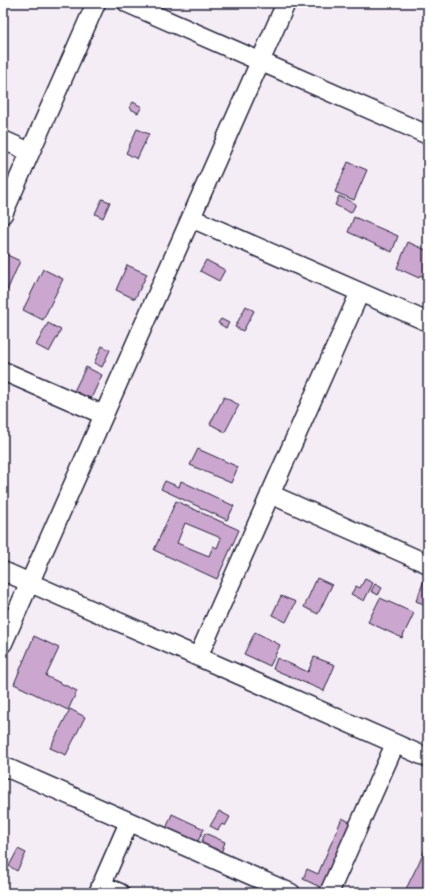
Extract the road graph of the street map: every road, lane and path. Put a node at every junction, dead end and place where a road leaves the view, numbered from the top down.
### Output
1 (96, 3) edge
2 (128, 3) edge
3 (286, 3) edge
4 (261, 62) junction
5 (428, 136) edge
6 (3, 140) edge
7 (30, 152) junction
8 (3, 214) edge
9 (191, 218) junction
10 (360, 292) junction
11 (428, 322) edge
12 (3, 371) edge
13 (104, 415) junction
14 (270, 494) junction
15 (428, 564) edge
16 (3, 571) edge
17 (30, 583) junction
18 (3, 643) edge
19 (198, 657) junction
20 (395, 744) junction
21 (428, 758) edge
22 (3, 766) edge
23 (129, 822) junction
24 (99, 889) edge
25 (120, 893) edge
26 (291, 893) edge
27 (329, 893) edge

1 - 7 street
2 - 4 street
3 - 4 street
4 - 5 street
4 - 9 street
6 - 7 street
7 - 8 street
9 - 10 street
9 - 13 street
10 - 11 street
10 - 14 street
12 - 13 street
13 - 17 street
14 - 15 street
14 - 19 street
16 - 17 street
17 - 18 street
17 - 19 street
19 - 20 street
20 - 21 street
20 - 27 street
22 - 23 street
23 - 24 street
23 - 26 street
24 - 25 street

